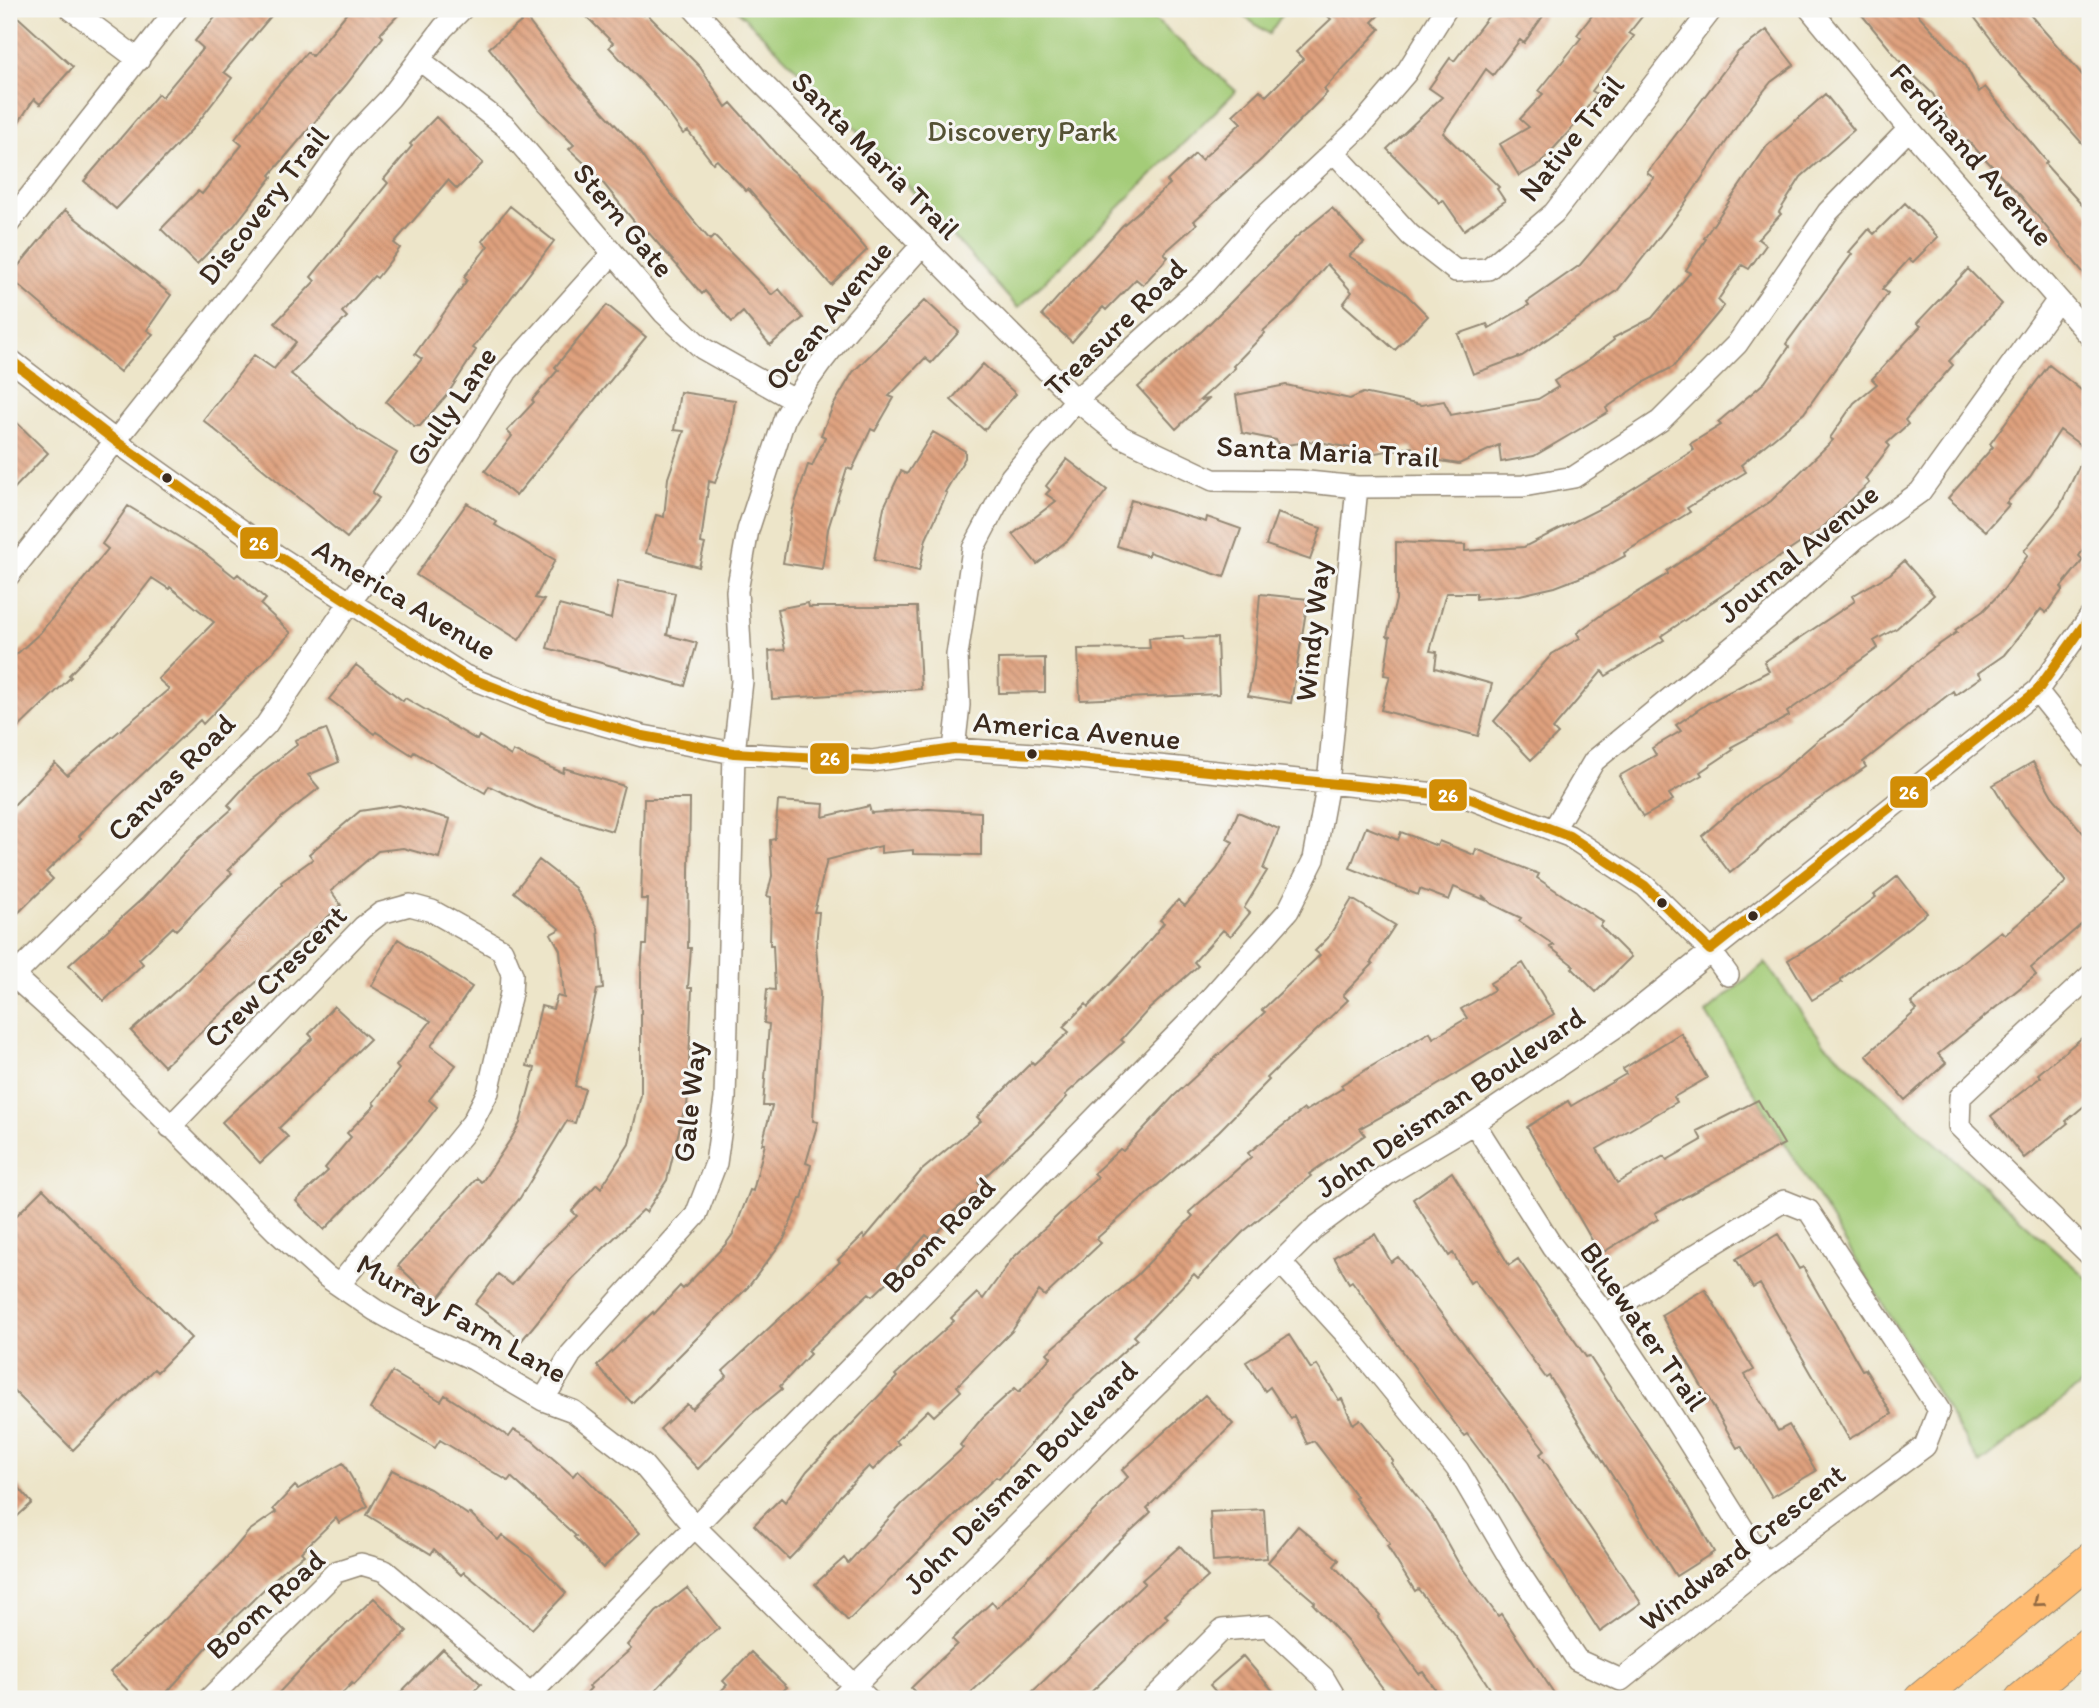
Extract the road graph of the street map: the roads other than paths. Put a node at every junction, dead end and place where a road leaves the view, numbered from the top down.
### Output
1 (71, 9) edge
2 (177, 9) edge
3 (462, 9) edge
4 (694, 9) edge
5 (1446, 9) edge
6 (1712, 9) edge
7 (1810, 9) edge
8 (139, 60) junction
9 (421, 61) junction
10 (1909, 129) junction
11 (1335, 153) junction
12 (9, 223) edge
13 (923, 244) junction
14 (612, 253) junction
15 (2058, 300) junction
16 (2090, 337) edge
17 (9, 359) edge
18 (1076, 400) junction
19 (794, 401) junction
20 (117, 442) junction
21 (1357, 486) junction
22 (9, 575) edge
23 (350, 602) junction
24 (2090, 617) edge
25 (2037, 691) junction
26 (954, 749) junction
27 (734, 753) junction
28 (2090, 757) edge
29 (1328, 783) junction
30 (1554, 829) junction
31 (1710, 950) junction
32 (11, 975) edge
33 (1728, 975) dead end
34 (2090, 976) edge
35 (1474, 1123) junction
36 (170, 1127) junction
37 (2090, 1255) edge
38 (1281, 1264) junction
39 (339, 1285) junction
40 (1606, 1315) junction
41 (543, 1400) junction
42 (694, 1526) junction
43 (2090, 1559) edge
44 (1765, 1564) junction
45 (2090, 1642) edge
46 (854, 1695) edge
47 (529, 1697) edge
48 (2023, 1698) edge
49 (209, 1699) edge
50 (1153, 1699) edge
51 (1336, 1699) edge
52 (1920, 1699) edge

1 - 8 street
2 - 8 street
3 - 9 street, Discovery Trail
4 - 13 street, Santa Maria Trail
5 - 11 street, Treasure Road
6 - 11 street, Native Trail
7 - 10 street, Ferdinand Avenue
8 - 12 street
9 - 14 street, Stern Gate
9 - 20 street, Discovery Trail
10 - 15 street, Ferdinand Avenue
10 - 21 street, Santa Maria Trail
11 - 18 street, Treasure Road
13 - 18 street, Santa Maria Trail
13 - 19 street, Ocean Avenue
14 - 19 street, Stern Gate
14 - 23 street, Gully Lane
15 - 16 street, Ferdinand Avenue
15 - 30 street, Journal Avenue
17 - 20 street, America Avenue
18 - 21 street, Santa Maria Trail
18 - 26 street, Treasure Road
19 - 27 street, Ocean Avenue
20 - 22 street, Discovery Trail
20 - 23 street, America Avenue
21 - 29 street, Windy Way
23 - 27 street, America Avenue
23 - 32 street, Canvas Road
24 - 25 street, John Deisman Boulevard
25 - 28 street
25 - 31 street, John Deisman Boulevard
26 - 27 street, America Avenue
26 - 29 street, America Avenue
27 - 41 street, Gale Way
29 - 30 street, America Avenue
29 - 42 street, Boom Road
30 - 31 street, America Avenue
31 - 33 street, America Avenue
31 - 35 street, John Deisman Boulevard
32 - 36 street, Murray Farm Lane
34 - 37 street
35 - 38 street, John Deisman Boulevard
35 - 40 street, Bluewater Trail
36 - 39 street, Murray Farm Lane
36 - 39 street, Crew Crescent
38 - 44 street, Windward Crescent
38 - 46 street, John Deisman Boulevard
39 - 41 street, Murray Farm Lane
40 - 44 street, Bluewater Trail
40 - 44 street, Windward Crescent
41 - 42 street, Murray Farm Lane
42 - 46 street, Murray Farm Lane
42 - 47 street, Boom Road
43 -> 52 highway
45 - 48 highway
47 - 49 street, Boom Road
50 - 51 street

